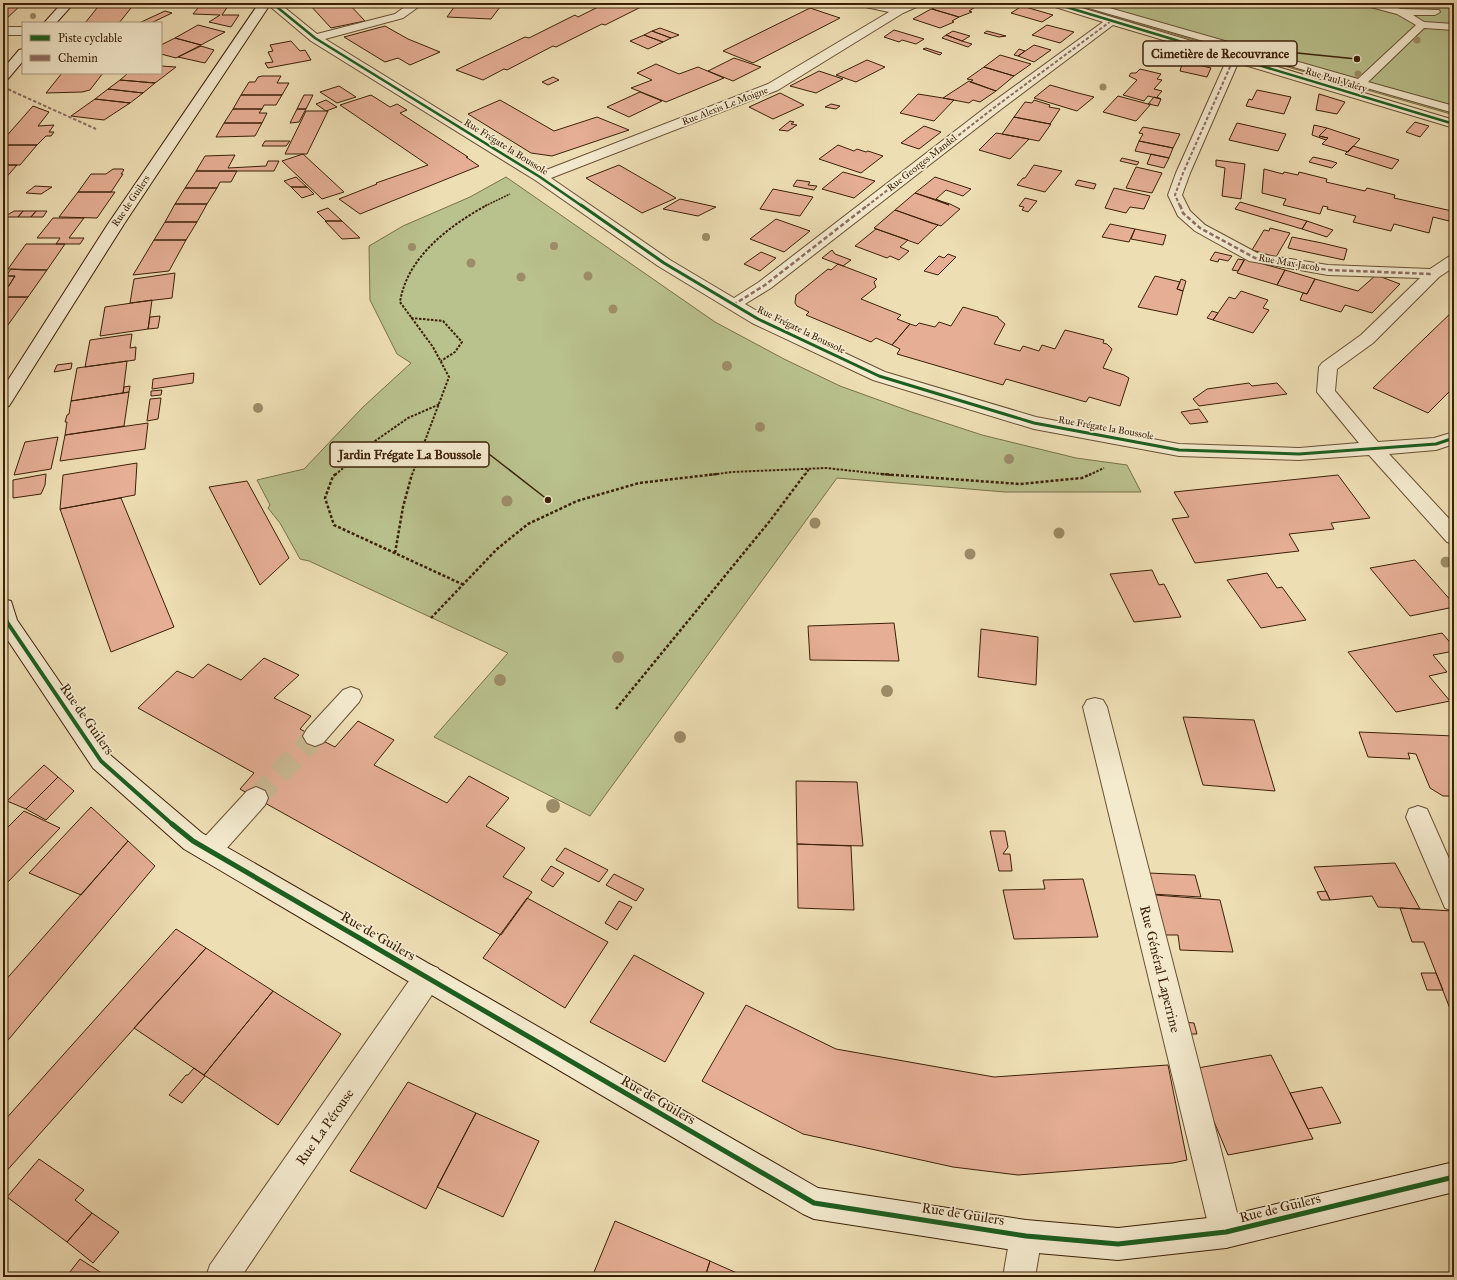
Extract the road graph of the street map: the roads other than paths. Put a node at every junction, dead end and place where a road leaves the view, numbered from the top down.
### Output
1 (68, 3) edge
2 (265, 3) edge
3 (272, 3) edge
4 (418, 3) edge
5 (860, 3) edge
6 (917, 3) edge
7 (1053, 3) edge
8 (1081, 3) edge
9 (1366, 3) edge
10 (1442, 3) edge
11 (1129, 7) dead end
12 (899, 11) junction
13 (1401, 12) junction
14 (1435, 12) junction
15 (1115, 17) junction
16 (51, 22) edge
17 (1422, 25) junction
18 (1454, 25) edge
19 (3, 31) edge
20 (22, 31) edge
21 (315, 38) junction
22 (22, 54) edge
23 (1234, 58) junction
24 (3, 77) edge
25 (1360, 83) junction
26 (1454, 110) edge
27 (1454, 124) edge
28 (543, 179) junction
29 (1454, 260) edge
30 (1433, 274) junction
31 (733, 305) junction
32 (3, 402) edge
33 (1454, 438) edge
34 (1374, 449) junction
35 (1454, 537) edge
36 (3, 607) edge
37 (352, 696) dead end
38 (1095, 707) dead end
39 (315, 736) tunnel mouth
40 (256, 798) tunnel mouth
41 (1418, 817) dead end
42 (209, 850) junction
43 (1454, 899) edge
44 (428, 977) junction
45 (1454, 1177) edge
46 (1226, 1232) junction
47 (1026, 1236) junction
48 (222, 1277) edge
49 (1019, 1277) edge

1 - 16 street
2 - 32 street, Rue de Guilers
3 - 21 street, Rue Frégate la Boussole
4 - 21 street
5 - 12 street
6 - 12 street, Rue Alexis Le Moigne
7 - 15 street, Rue Paul Valéry
8 - 15 lane
9 - 13 lane
10 - 14 lane
11 - 15 lane
12 - 28 street, Rue Alexis Le Moigne
13 - 14 lane
13 - 17 lane
14 - 18 lane
15 - 23 street, Rue Paul Valéry
15 - 25 lane
15 - 31 street, Rue Georges Mandel
17 - 18 lane
17 - 25 lane
19 - 20 street
21 - 28 street, Rue Frégate la Boussole
22 - 24 street
23 - 27 street, Rue Paul Valéry
23 - 30 street, Rue Max Jacob
25 - 26 lane
28 - 31 street, Rue Frégate la Boussole
29 - 30 street
30 - 34 street
31 - 34 street, Rue Frégate la Boussole
33 - 34 street, Rue Frégate la Boussole
34 - 35 street
36 - 42 street, Rue de Guilers
37 - 39 street
38 - 46 street, Rue Général Laperrine
40 - 42 street
41 - 43 street
42 - 44 street, Rue de Guilers
44 - 47 street, Rue de Guilers
44 - 48 street, Rue La Pérouse
45 - 46 street, Rue de Guilers
46 - 47 street, Rue de Guilers
47 - 49 street

